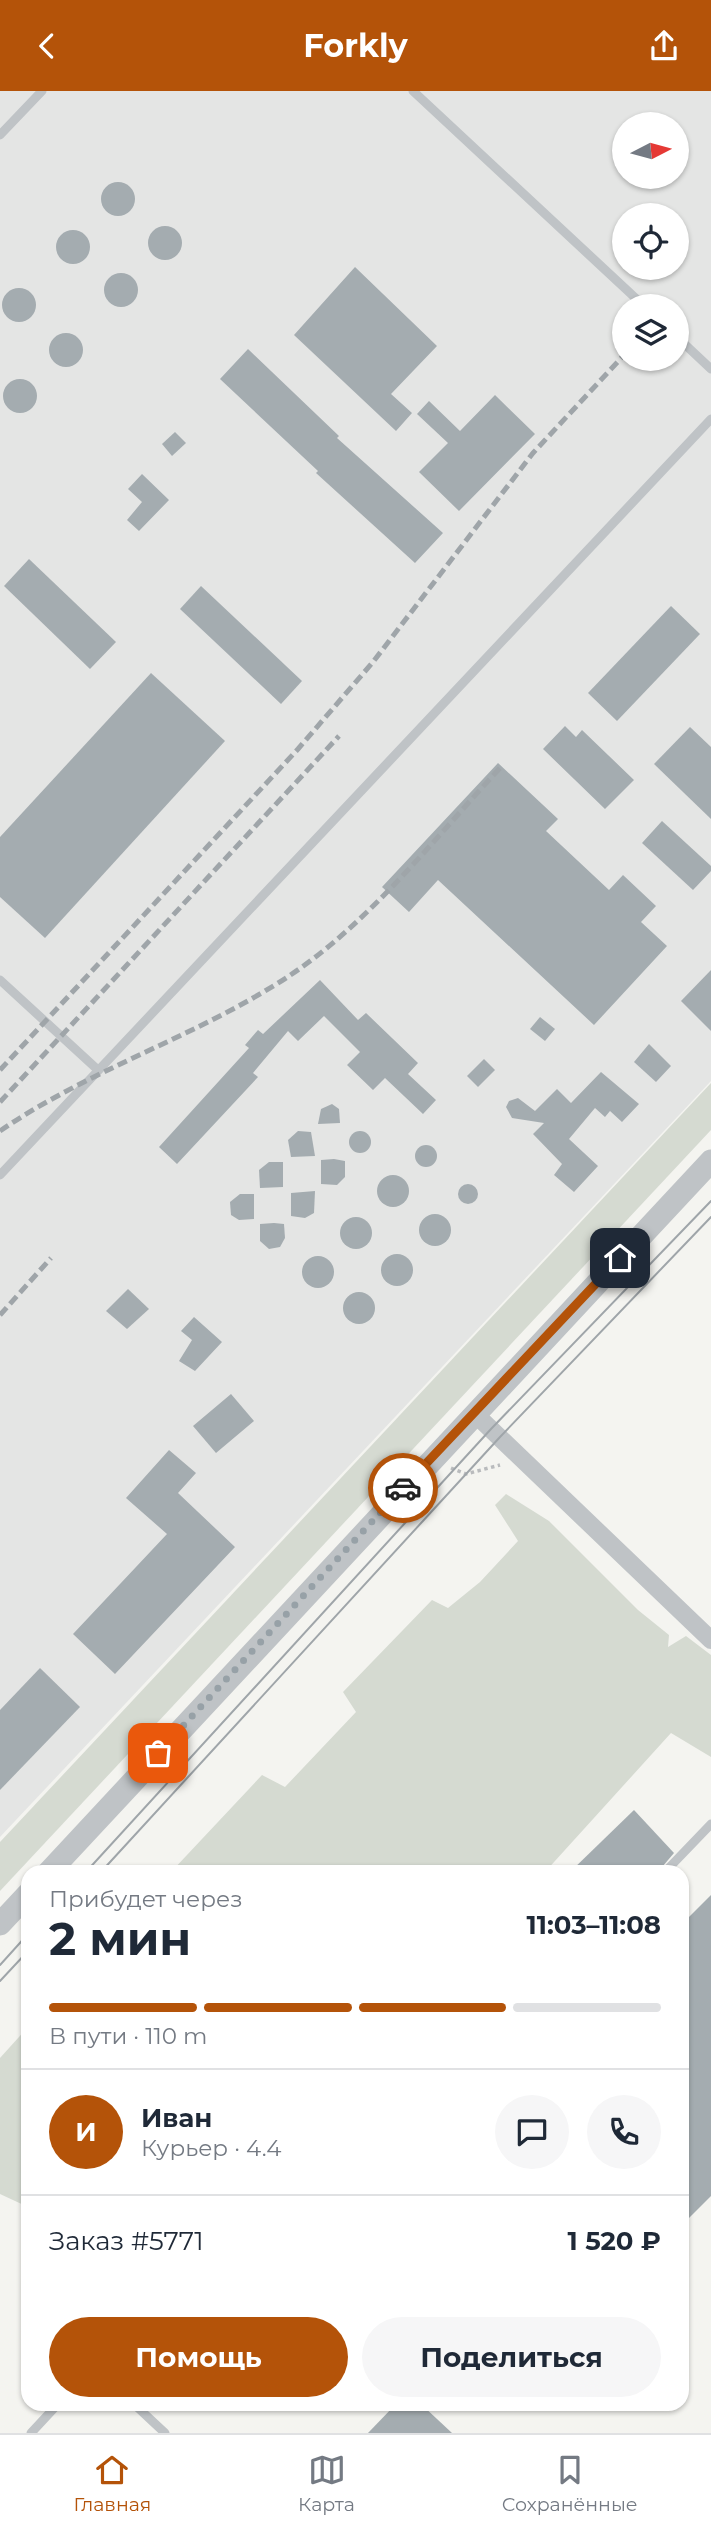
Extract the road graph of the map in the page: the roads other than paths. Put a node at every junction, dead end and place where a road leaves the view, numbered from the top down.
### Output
1 (42, 91) edge
2 (413, 91) edge
3 (0, 135) edge
4 (631, 294) edge
5 (689, 348) edge
6 (711, 369) edge
7 (711, 419) edge
8 (0, 980) edge
9 (98, 1070) junction
10 (711, 1161) edge
11 (0, 1175) edge
12 (474, 1413) junction
13 (711, 1640) edge
14 (711, 1824) edge
15 (55, 1865) edge
16 (672, 1865) edge
17 (21, 1902) edge
18 (0, 1924) edge
19 (51, 2411) edge
20 (141, 2411) edge
21 (31, 2433) edge
22 (165, 2433) edge

1 - 3 lane
2 - 4 lane
5 - 6 lane
7 - 9 lane
8 - 9 lane
9 - 11 lane
10 - 12 street
12 - 13 street
12 - 15 street
14 - 16 lane
17 - 18 street
19 - 21 lane
20 - 22 lane

